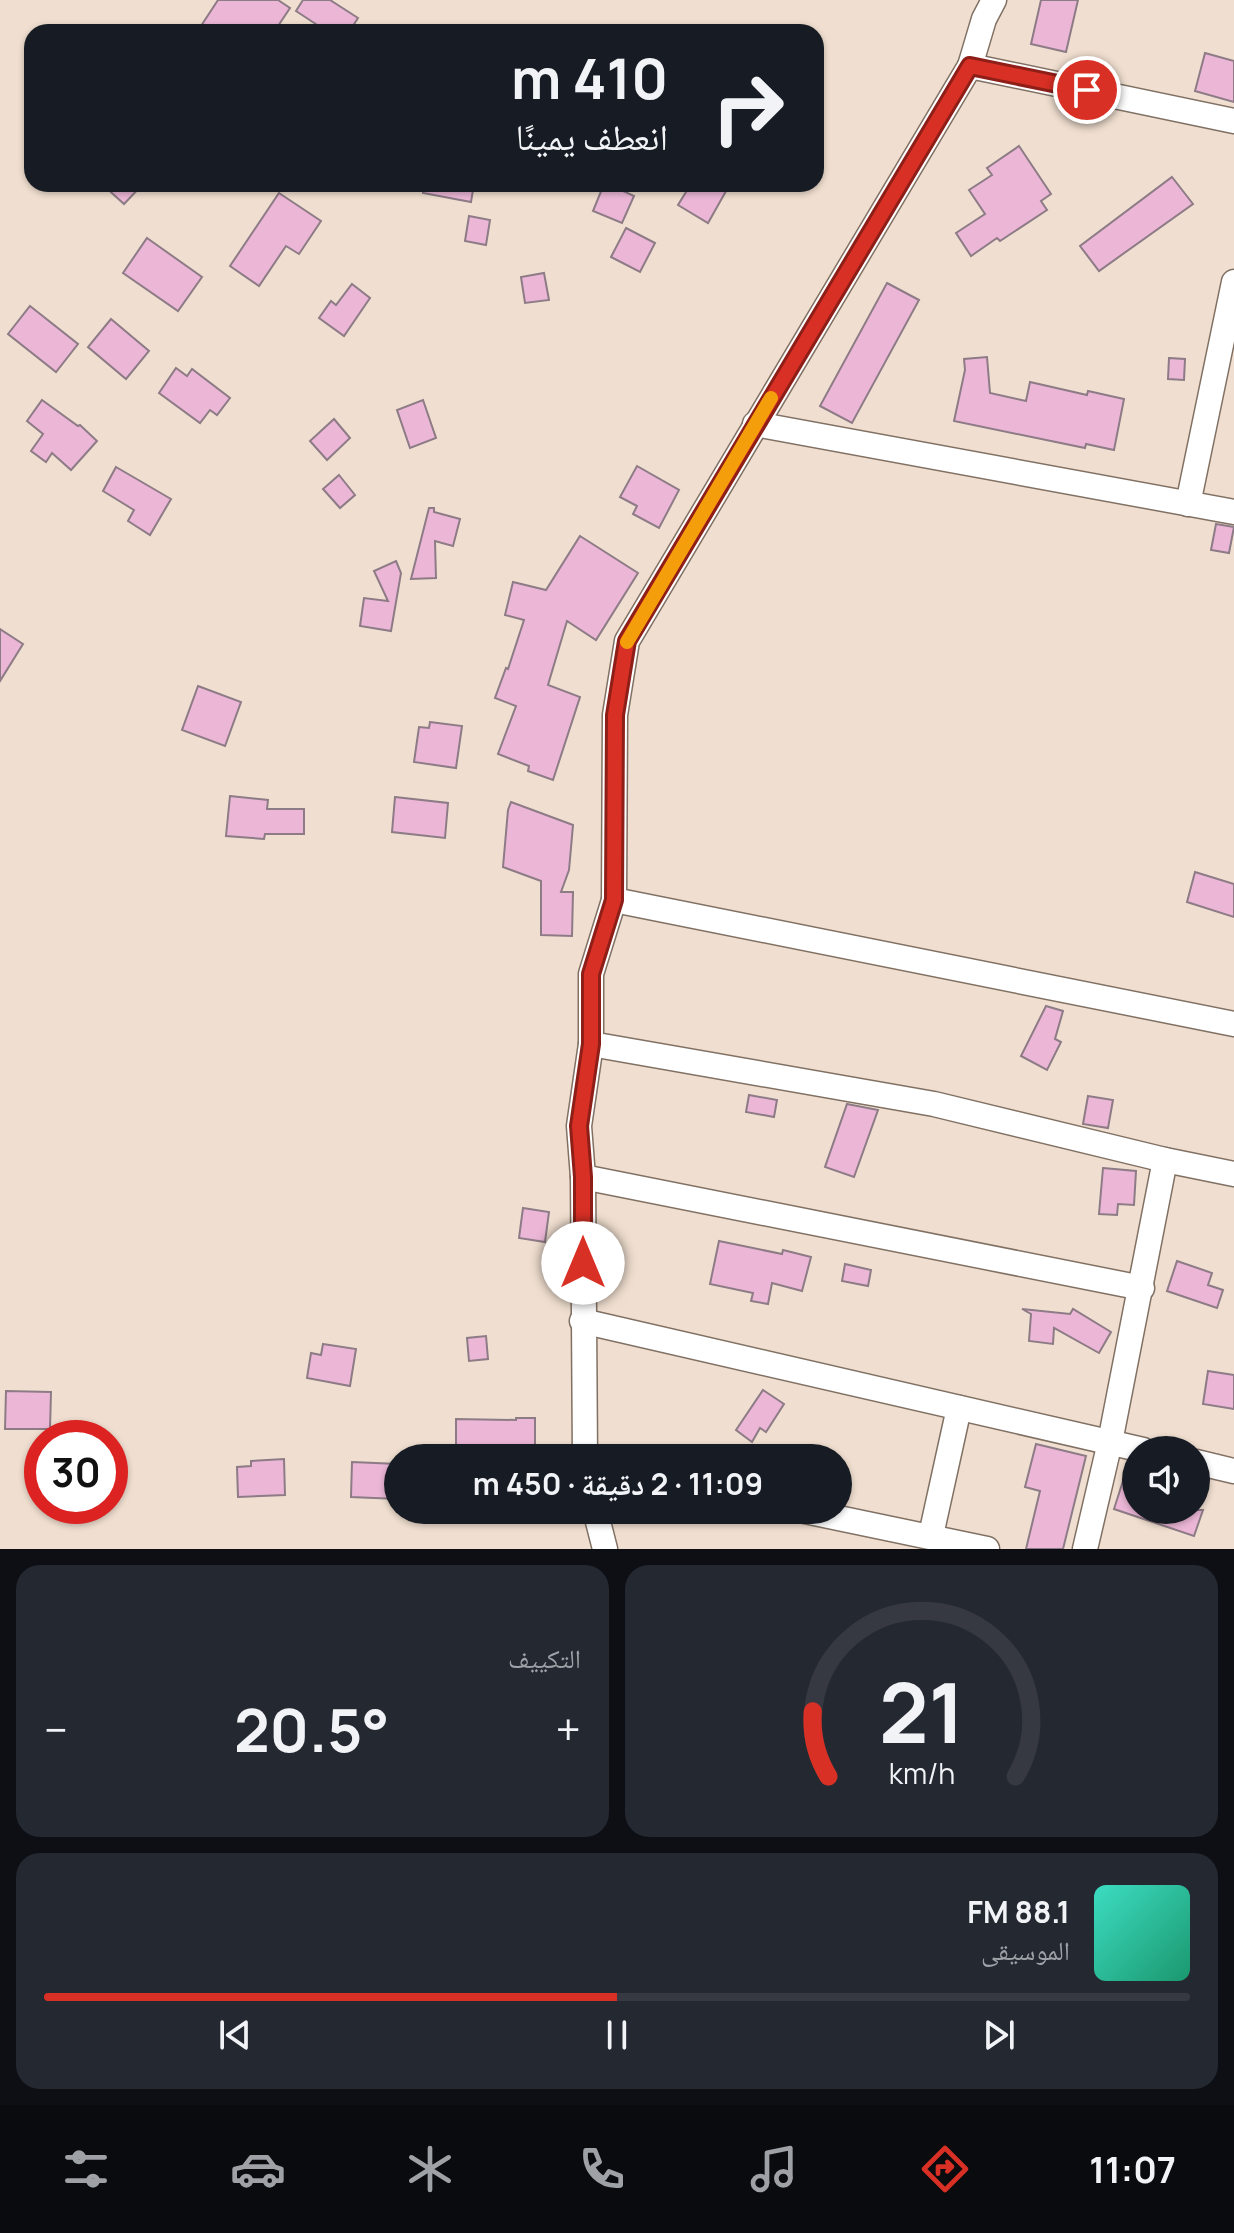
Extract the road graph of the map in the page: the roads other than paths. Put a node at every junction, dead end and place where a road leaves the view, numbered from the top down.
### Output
1 (994, 0) edge
2 (970, 66) junction
3 (1234, 121) edge
4 (1234, 282) edge
5 (755, 424) junction
6 (1188, 504) junction
7 (1234, 512) edge
8 (614, 900) junction
9 (1234, 1024) edge
10 (591, 1044) junction
11 (1165, 1160) junction
12 (1234, 1174) edge
13 (583, 1177) junction
14 (1142, 1288) junction
15 (582, 1321) junction
16 (959, 1408) junction
17 (1110, 1442) junction
18 (585, 1444) edge
19 (1122, 1445) edge
20 (1210, 1465) edge
21 (1234, 1471) edge
22 (852, 1520) edge
23 (599, 1524) edge
24 (931, 1535) junction
25 (605, 1549) edge
26 (987, 1549) edge
27 (1085, 1549) edge

1 - 2 street
2 - 3 street
2 - 5 street
4 - 6 street
5 - 6 street
5 - 8 street
6 - 7 street
8 - 9 street
8 - 10 street
10 - 11 street
10 - 13 street
11 - 12 street
11 - 14 street
13 - 14 street
13 - 15 street
14 - 17 street
15 - 16 street
15 - 18 street
16 - 17 street
16 - 24 street
17 - 19 street
17 - 27 street
20 - 21 street
22 - 24 street
23 - 25 street
24 - 26 street

